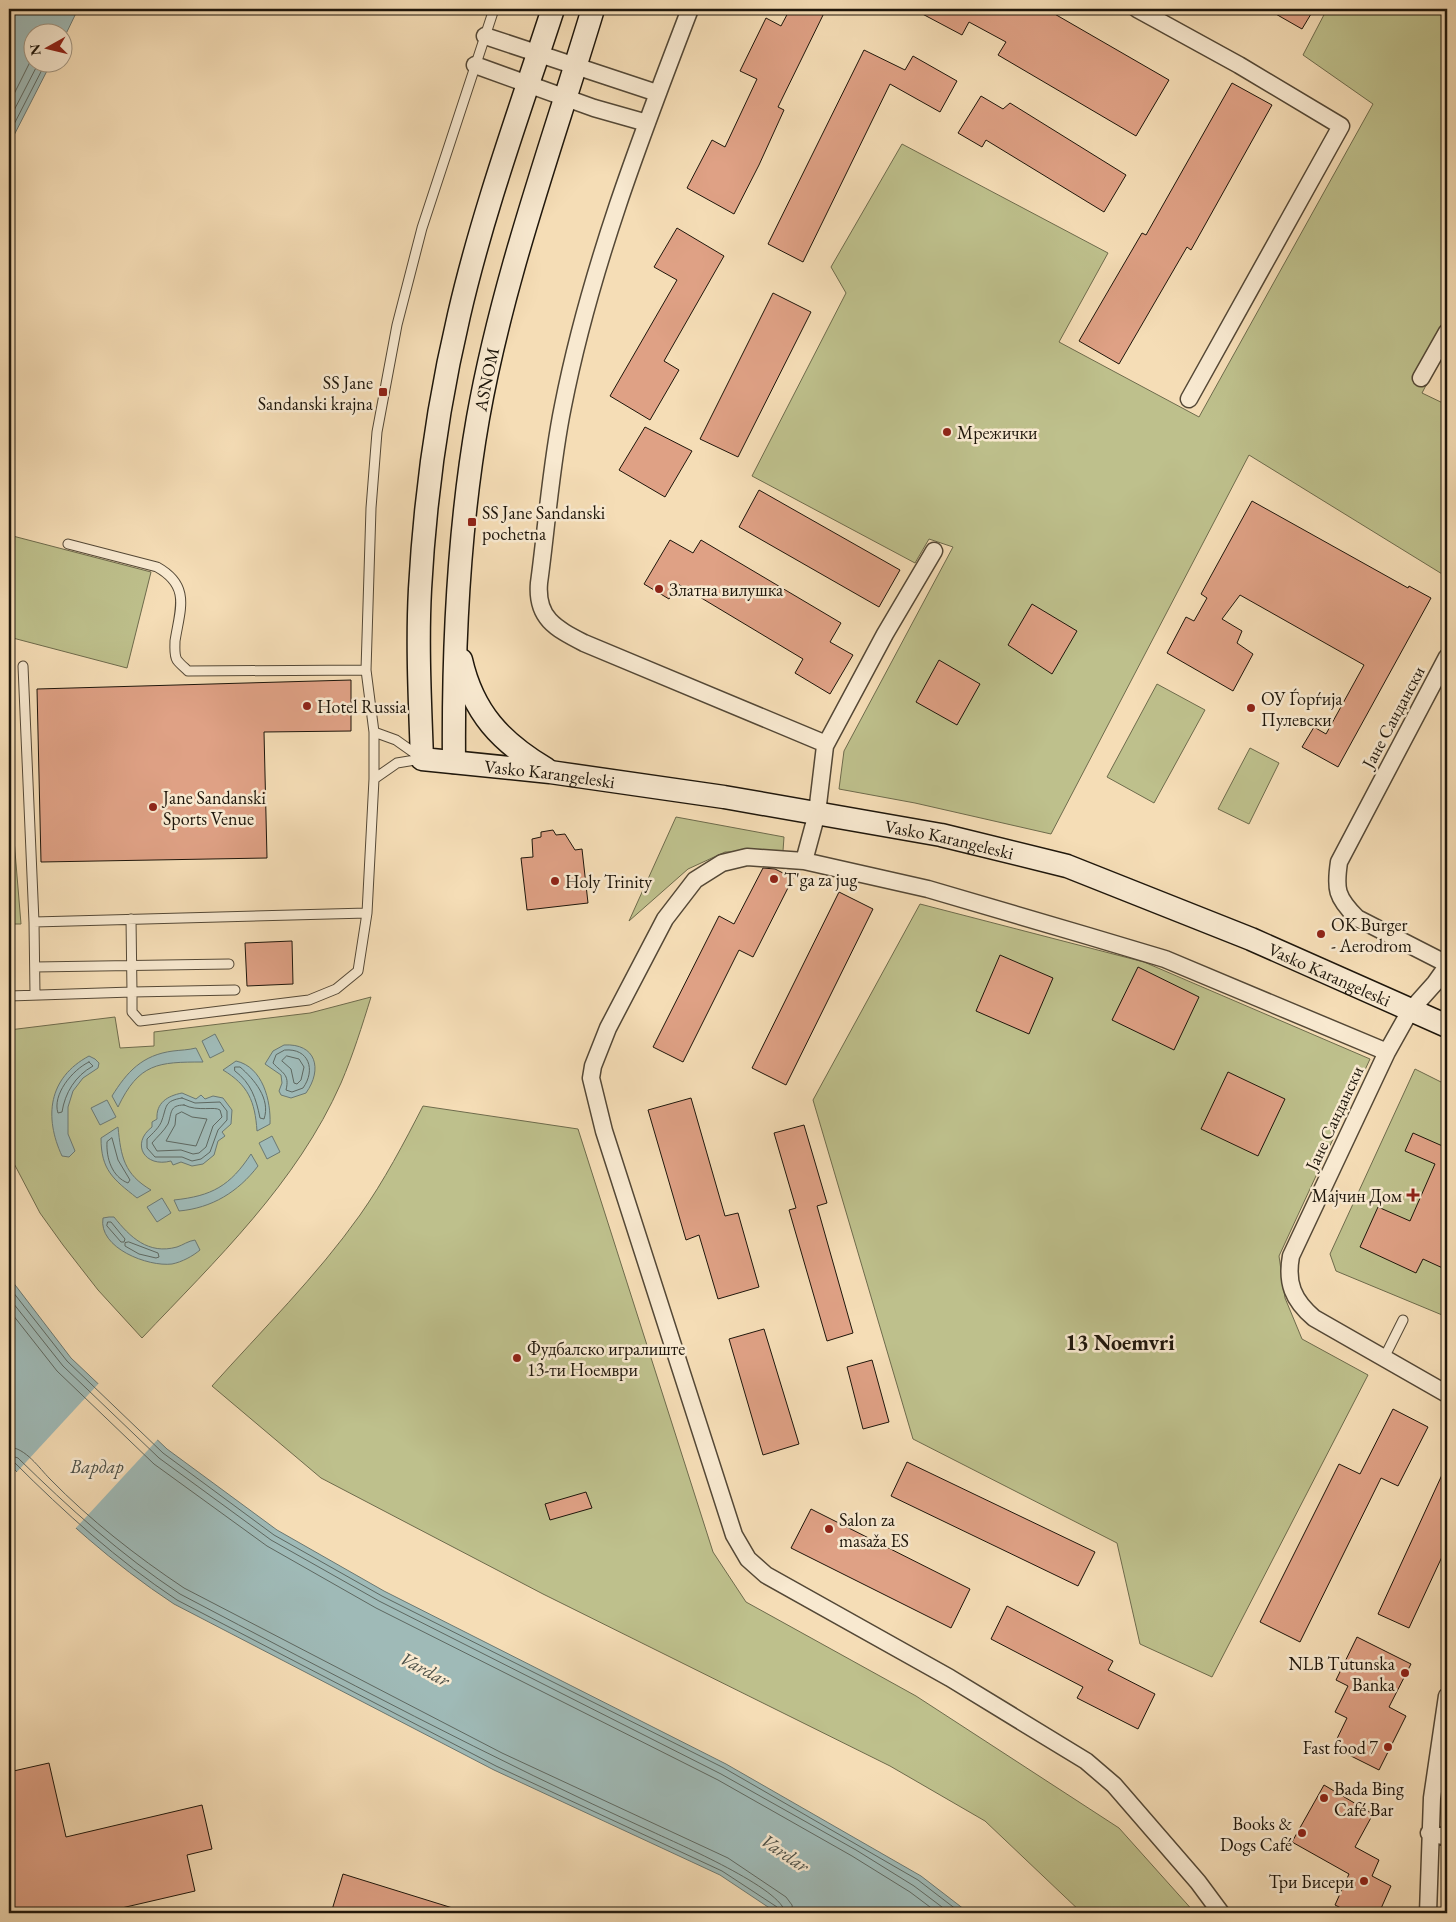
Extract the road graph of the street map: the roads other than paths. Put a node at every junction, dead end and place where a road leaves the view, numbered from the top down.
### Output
1 (494, 9) edge
2 (553, 9) edge
3 (593, 9) edge
4 (690, 9) edge
5 (1137, 9) edge
6 (485, 36) junction
7 (538, 55) junction
8 (475, 65) junction
9 (576, 67) junction
10 (528, 85) junction
11 (657, 93) junction
12 (566, 98) junction
13 (647, 123) junction
14 (1447, 332) edge
15 (1421, 378) dead end
16 (1189, 399) dead end
17 (68, 544) dead end
18 (934, 551) dead end
19 (456, 625) junction
20 (1447, 657) edge
21 (23, 666) dead end
22 (366, 670) junction
23 (374, 732) junction
24 (826, 744) junction
25 (422, 759) junction
26 (454, 762) junction
27 (550, 772) junction
28 (374, 779) junction
29 (817, 813) junction
30 (804, 861) junction
31 (367, 913) junction
32 (130, 919) junction
33 (34, 922) junction
34 (131, 964) junction
35 (229, 964) dead end
36 (1447, 965) edge
37 (35, 967) junction
38 (235, 990) dead end
39 (132, 992) junction
40 (35, 994) junction
41 (9, 996) edge
42 (1410, 1011) junction
43 (1447, 1026) edge
44 (1387, 1052) junction
45 (1404, 1320) dead end
46 (1384, 1358) junction
47 (1447, 1394) edge
48 (1447, 1696) edge
49 (1440, 1799) edge
50 (1429, 1833) junction
51 (1447, 1837) edge
52 (1221, 1913) edge
53 (1428, 1913) edge

1 - 6 lane
2 - 7 street
3 - 9 street, ASNOM
4 - 11 street
5 - 16 street
6 - 7 street
6 - 8 lane
7 - 9 street
7 - 10 street
8 - 10 street
8 - 22 lane
9 - 11 street
9 - 12 street, ASNOM
10 - 12 street
10 - 25 street
11 - 13 street
12 - 13 street
12 - 19 street, ASNOM
13 - 24 street
14 - 15 street
17 - 22 lane
18 - 24 street
19 - 26 street, ASNOM
19 - 27 street
20 - 36 street, Јане Сандански
21 - 33 lane
22 - 23 lane
23 - 25 lane
23 - 28 lane
24 - 29 street
25 - 26 street, Vasko Karangeleski
25 - 28 lane
26 - 27 street, Vasko Karangeleski
27 - 29 street, Vasko Karangeleski
28 - 31 lane
29 - 30 street
29 - 42 street, Vasko Karangeleski
30 - 44 street
30 - 52 street
31 - 32 lane
31 - 39 lane
32 - 33 lane
32 - 34 lane
33 - 37 lane
34 - 35 lane
34 - 37 lane
34 - 39 lane
36 - 42 street, Јане Сандански
37 - 40 lane
38 - 39 lane
39 - 40 lane
40 - 41 lane
42 - 43 street, Vasko Karangeleski
42 - 44 street, Јане Сандански
44 - 46 street, Јане Сандански
45 - 46 lane
46 - 47 street, Јане Сандански
48 - 49 street
49 - 50 street
50 - 51 street
50 - 53 street

